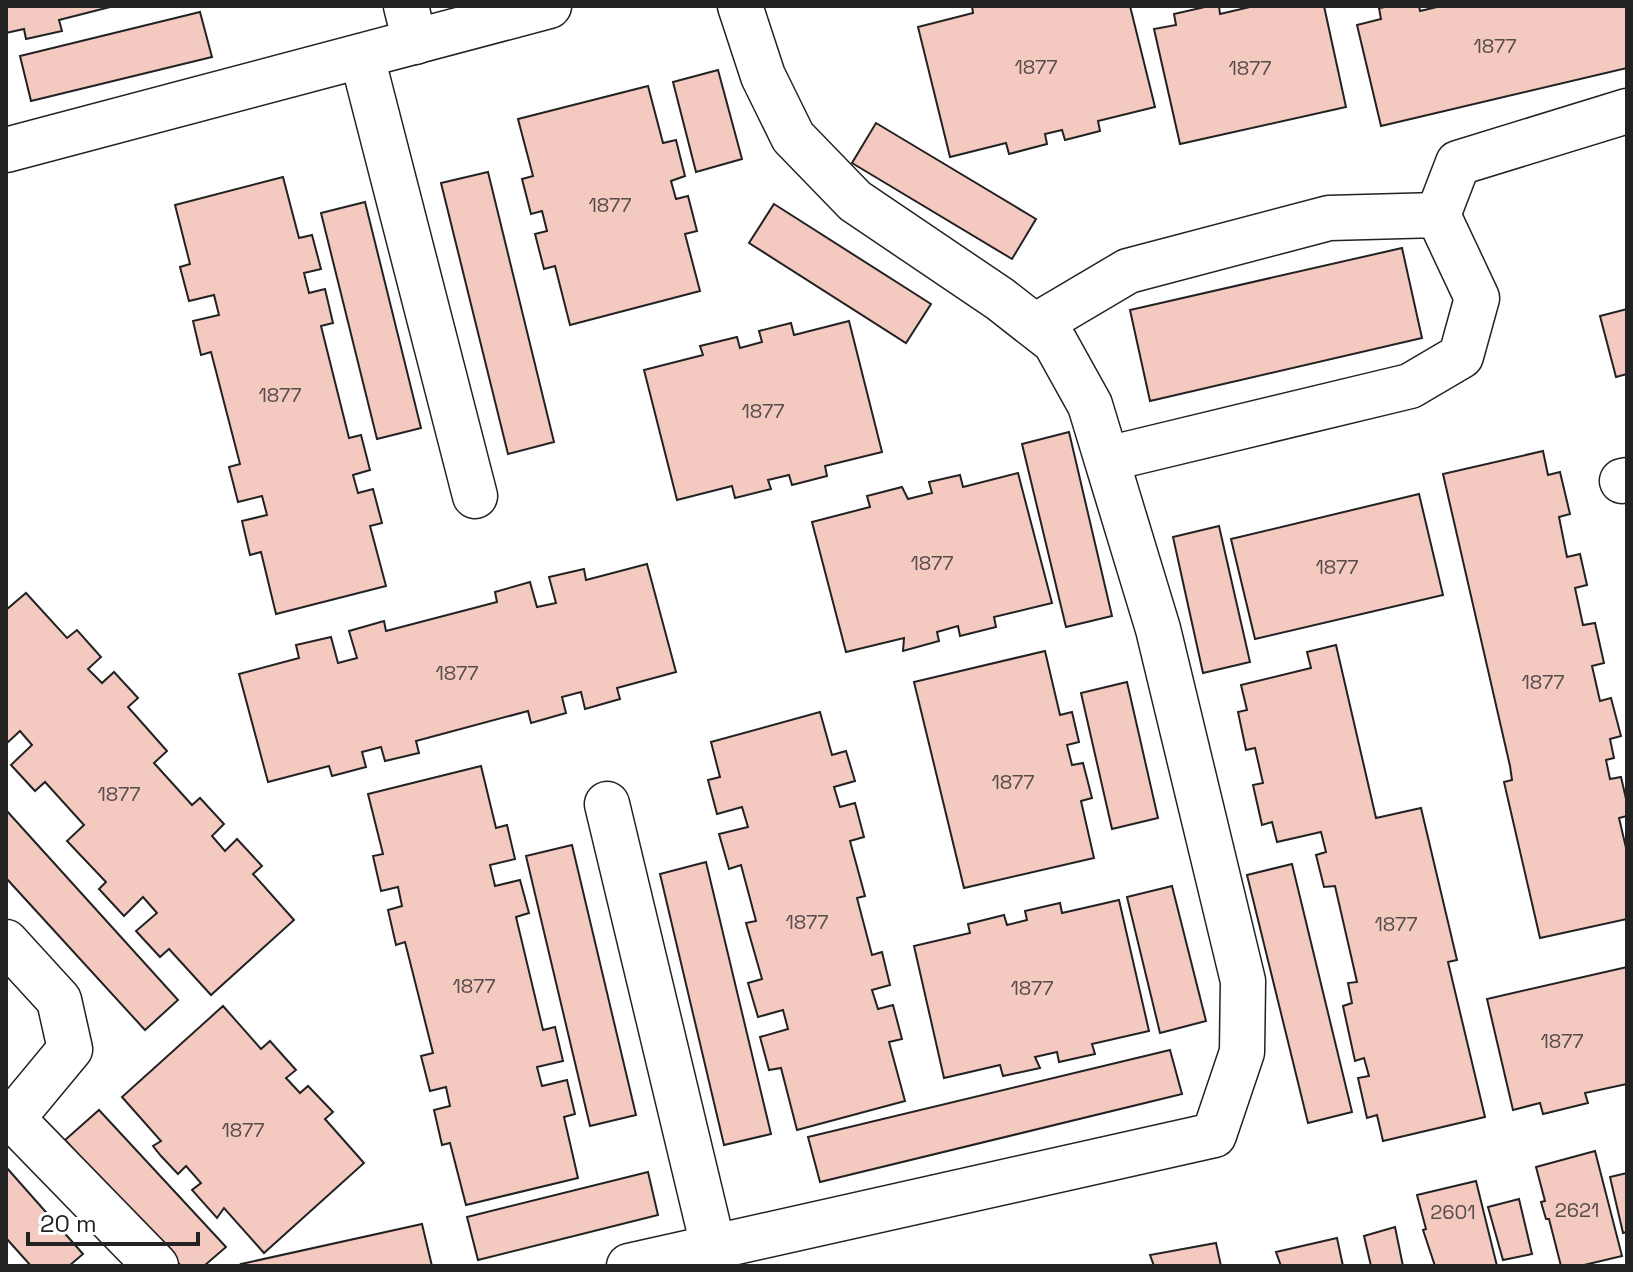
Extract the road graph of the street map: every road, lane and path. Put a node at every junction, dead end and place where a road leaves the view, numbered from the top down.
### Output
1 (549, 6) edge
2 (740, 6) edge
3 (410, 24) edge
4 (362, 57) junction
5 (1627, 111) edge
6 (6, 150) edge
7 (1438, 215) junction
8 (1035, 326) junction
9 (1107, 459) junction
10 (475, 496) dead end
11 (607, 804) dead end
12 (6, 942) edge
13 (9, 1115) edge
14 (713, 1246) junction
15 (156, 1266) edge
16 (629, 1266) edge

1 - 3 lane
2 - 8 lane
3 - 4 lane
4 - 6 lane
4 - 10 lane
5 - 7 lane
7 - 8 lane
7 - 9 lane
8 - 9 lane
9 - 14 lane
11 - 14 lane
12 - 13 lane
13 - 15 lane
14 - 16 lane

